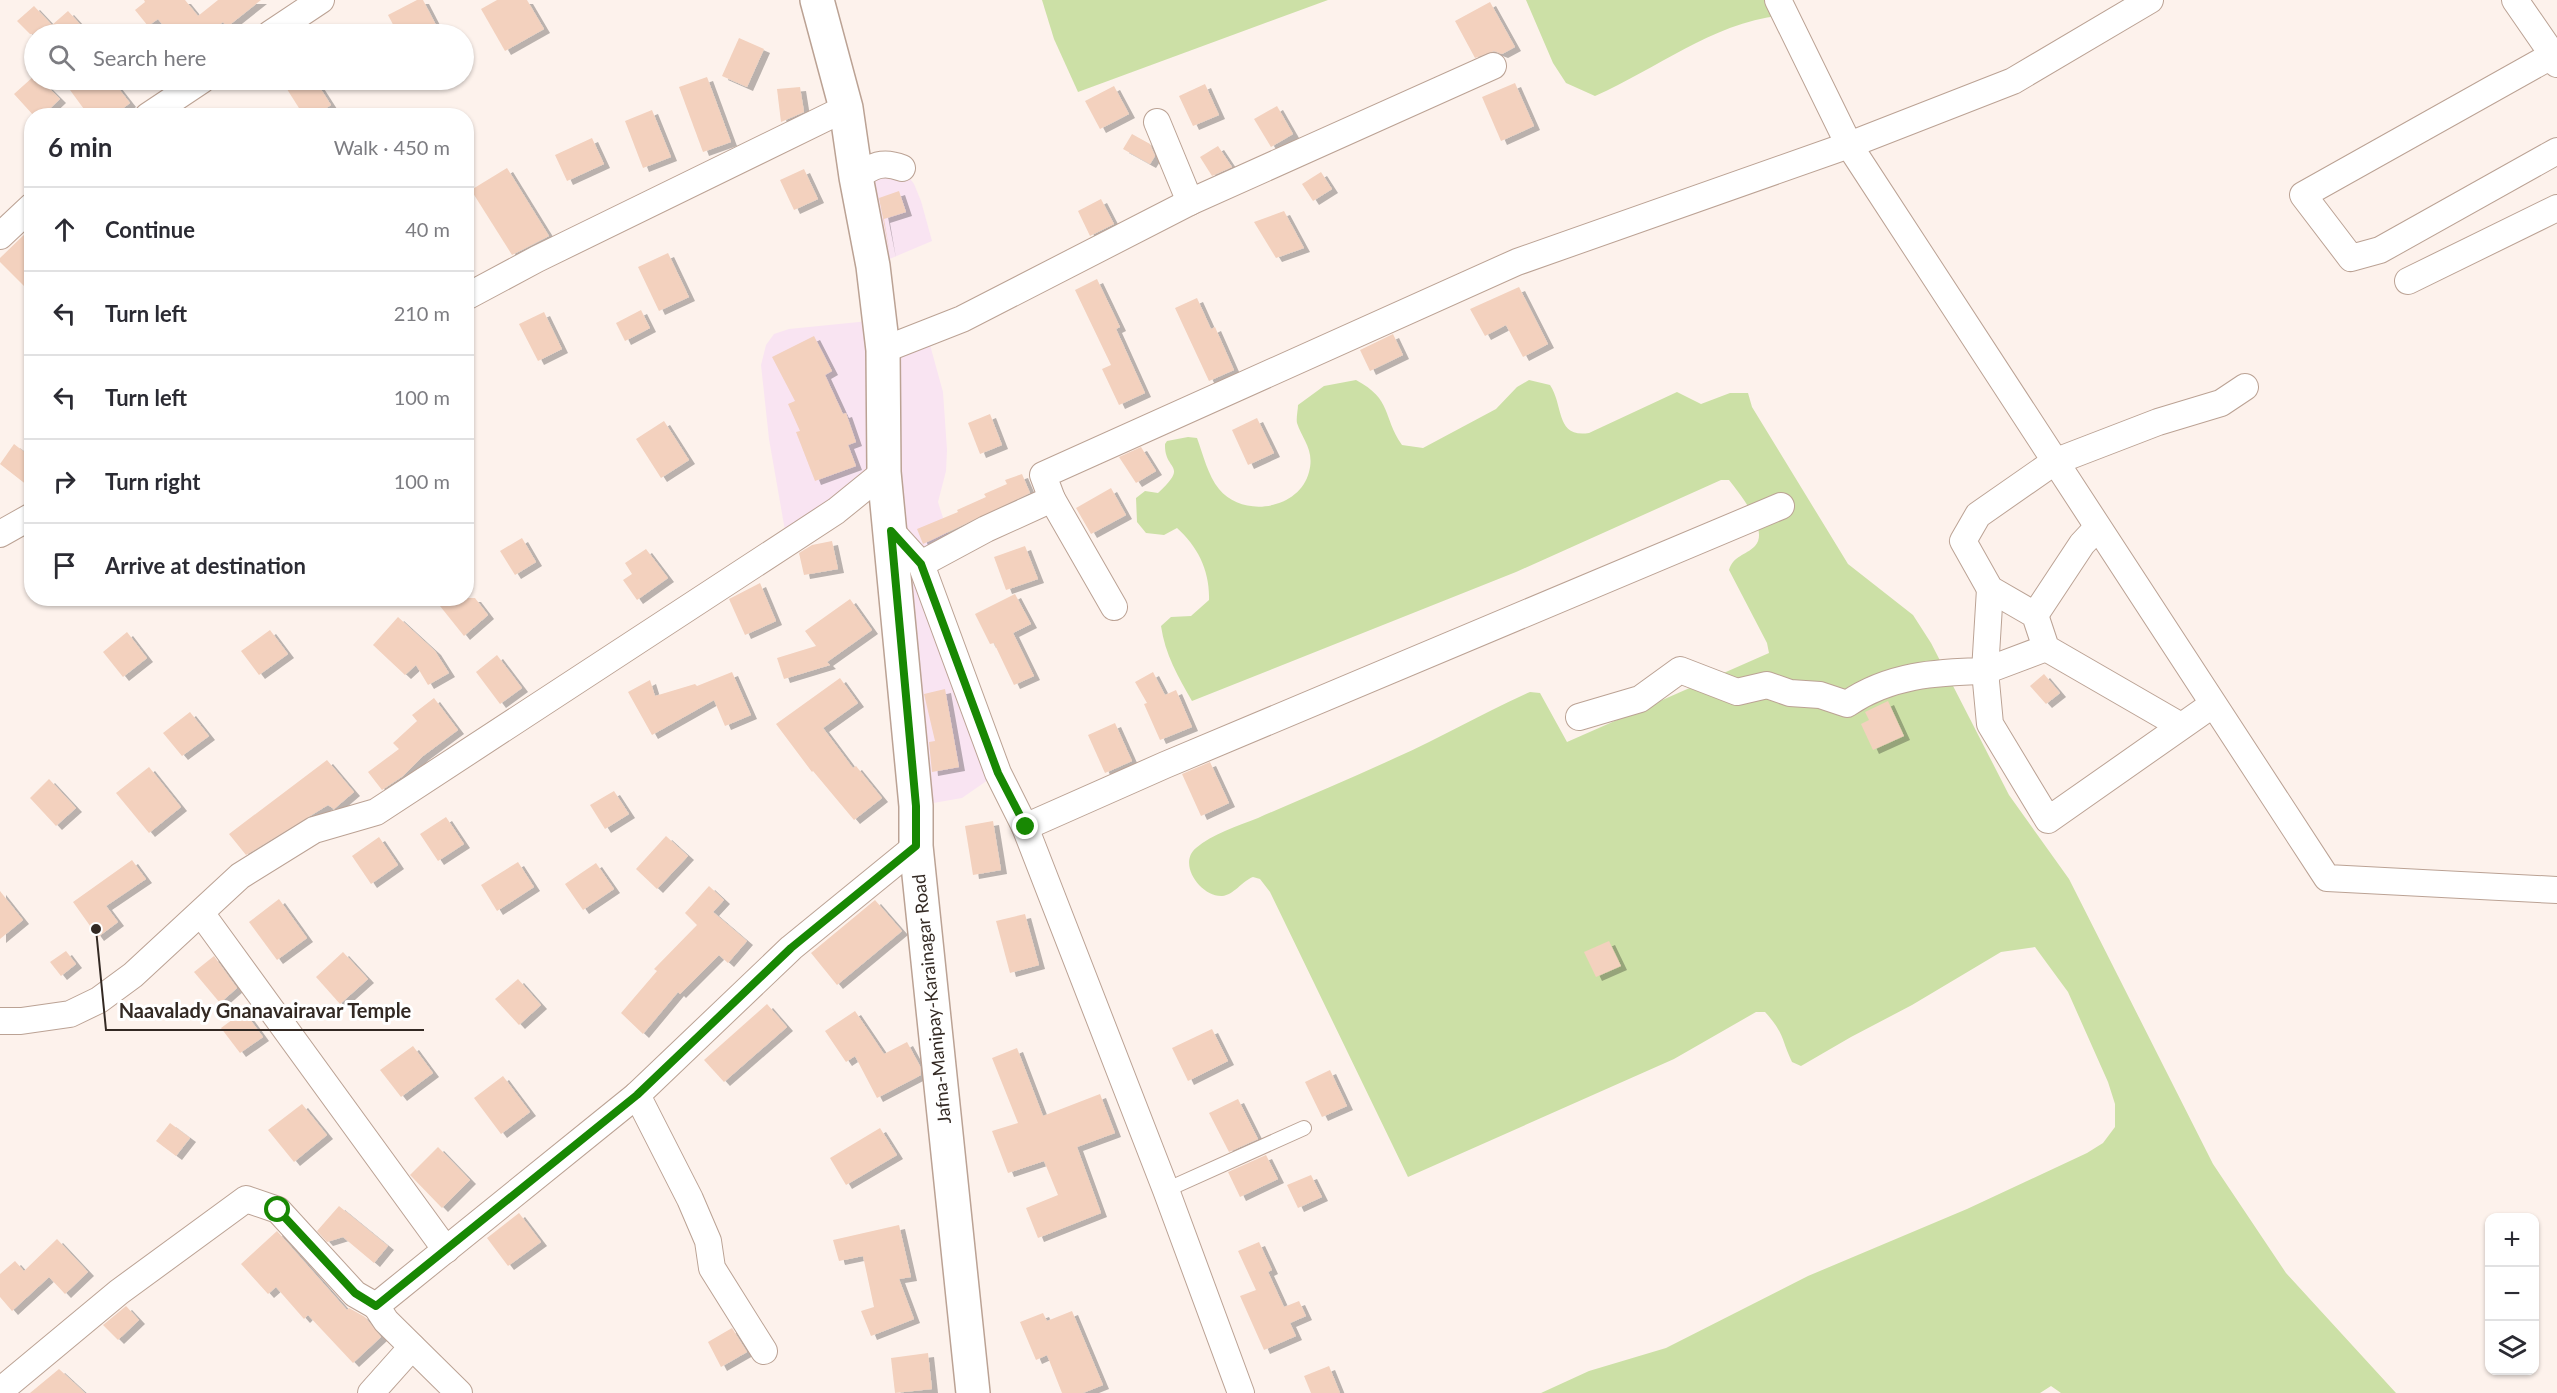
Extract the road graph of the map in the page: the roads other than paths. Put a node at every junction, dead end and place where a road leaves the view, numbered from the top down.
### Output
1 (321, 0) edge
2 (817, 0) edge
3 (1778, 0) edge
4 (2150, 0) edge
5 (2515, 0) edge
6 (285, 24) edge
7 (2556, 57) edge
8 (1493, 66) dead end
9 (187, 90) edge
10 (160, 108) edge
11 (846, 108) junction
12 (1157, 122) dead end
13 (1849, 145) junction
14 (2557, 151) edge
15 (902, 168) dead end
16 (856, 177) junction
17 (1190, 202) junction
18 (2557, 208) edge
19 (24, 214) edge
20 (0, 236) edge
21 (2408, 280) dead end
22 (474, 293) edge
23 (883, 350) junction
24 (2245, 387) dead end
25 (2054, 462) junction
26 (884, 472) junction
27 (1052, 499) junction
28 (1781, 506) dead end
29 (24, 520) edge
30 (2097, 528) junction
31 (891, 531) junction
32 (0, 534) edge
33 (921, 564) junction
34 (1990, 589) junction
35 (1113, 607) dead end
36 (2034, 615) junction
37 (2046, 648) junction
38 (1985, 671) junction
39 (2212, 705) junction
40 (1579, 717) dead end
41 (2181, 726) junction
42 (1026, 827) junction
43 (916, 846) junction
44 (2557, 890) edge
45 (201, 913) junction
46 (0, 1021) edge
47 (637, 1095) junction
48 (1304, 1128) dead end
49 (1166, 1190) junction
50 (446, 1250) junction
51 (376, 1306) junction
52 (412, 1347) junction
53 (764, 1351) dead end
54 (0, 1391) edge
55 (371, 1393) edge
56 (459, 1393) edge
57 (973, 1393) edge
58 (1241, 1393) edge

1 - 6 street
2 - 11 main road, Jafna-Manipay-Karainagar Road
3 - 13 street
4 - 13 street
5 - 7 street
7 - 14 street
8 - 17 street
9 - 10 street
11 - 16 main road, Jafna-Manipay-Karainagar Road
11 - 22 street
12 - 17 street
13 - 25 street
13 - 27 street
15 - 16 street
16 - 23 main road, Jafna-Manipay-Karainagar Road
17 - 23 street
18 - 21 street
19 - 20 street
23 - 26 main road, Jafna-Manipay-Karainagar Road
24 - 25 street
25 - 30 street
25 - 34 street
26 - 31 main road, Jafna-Manipay-Karainagar Road
26 - 45 street
27 - 33 street
27 - 35 street
28 - 42 street
29 - 32 street
30 - 36 street
30 - 39 street
31 - 33 street
31 - 43 main road, Jafna-Manipay-Karainagar Road
33 - 42 street
34 - 36 street
34 - 38 street
36 - 37 street
37 - 38 street
37 - 41 street
38 - 40 street
38 - 41 street
39 - 41 street
39 - 44 street
42 - 49 street
43 - 47 street
43 - 57 main road, Jafna-Manipay-Karainagar Road
45 - 46 street
45 - 50 street
47 - 50 street
47 - 53 street
48 - 49 lane
49 - 58 street
50 - 51 street
51 - 52 street
51 - 54 street
52 - 55 street
52 - 56 street

